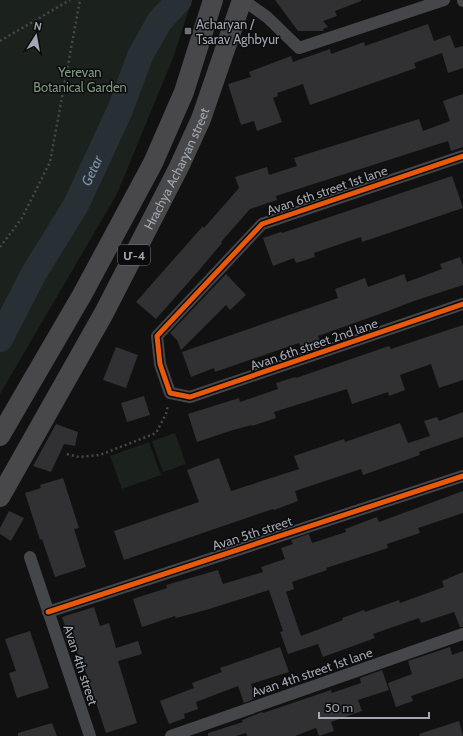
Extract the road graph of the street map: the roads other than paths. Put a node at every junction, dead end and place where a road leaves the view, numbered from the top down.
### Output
1 (213, 0) edge
2 (243, 0) edge
3 (444, 0) edge
4 (463, 156) edge
5 (463, 304) edge
6 (170, 393) joint
7 (0, 436) edge
8 (463, 476) edge
9 (0, 497) edge
10 (30, 557) dead end
11 (48, 612) junction
12 (463, 634) edge
13 (90, 736) edge
14 (171, 736) edge

1 - 7 highway, Hrachya Acharyan street / Մ-4
2 - 3 street
2 - 9 highway, Hrachya Acharyan street / Մ-4
4 - 6 street, Avan 6th street 1st lane
5 - 6 street, Avan 6th street 2nd lane
8 - 11 street, Avan 5th street
10 - 11 street, Avan 4th street
11 - 13 street, Avan 4th street
12 - 14 street, Avan 4th street 1st lane

